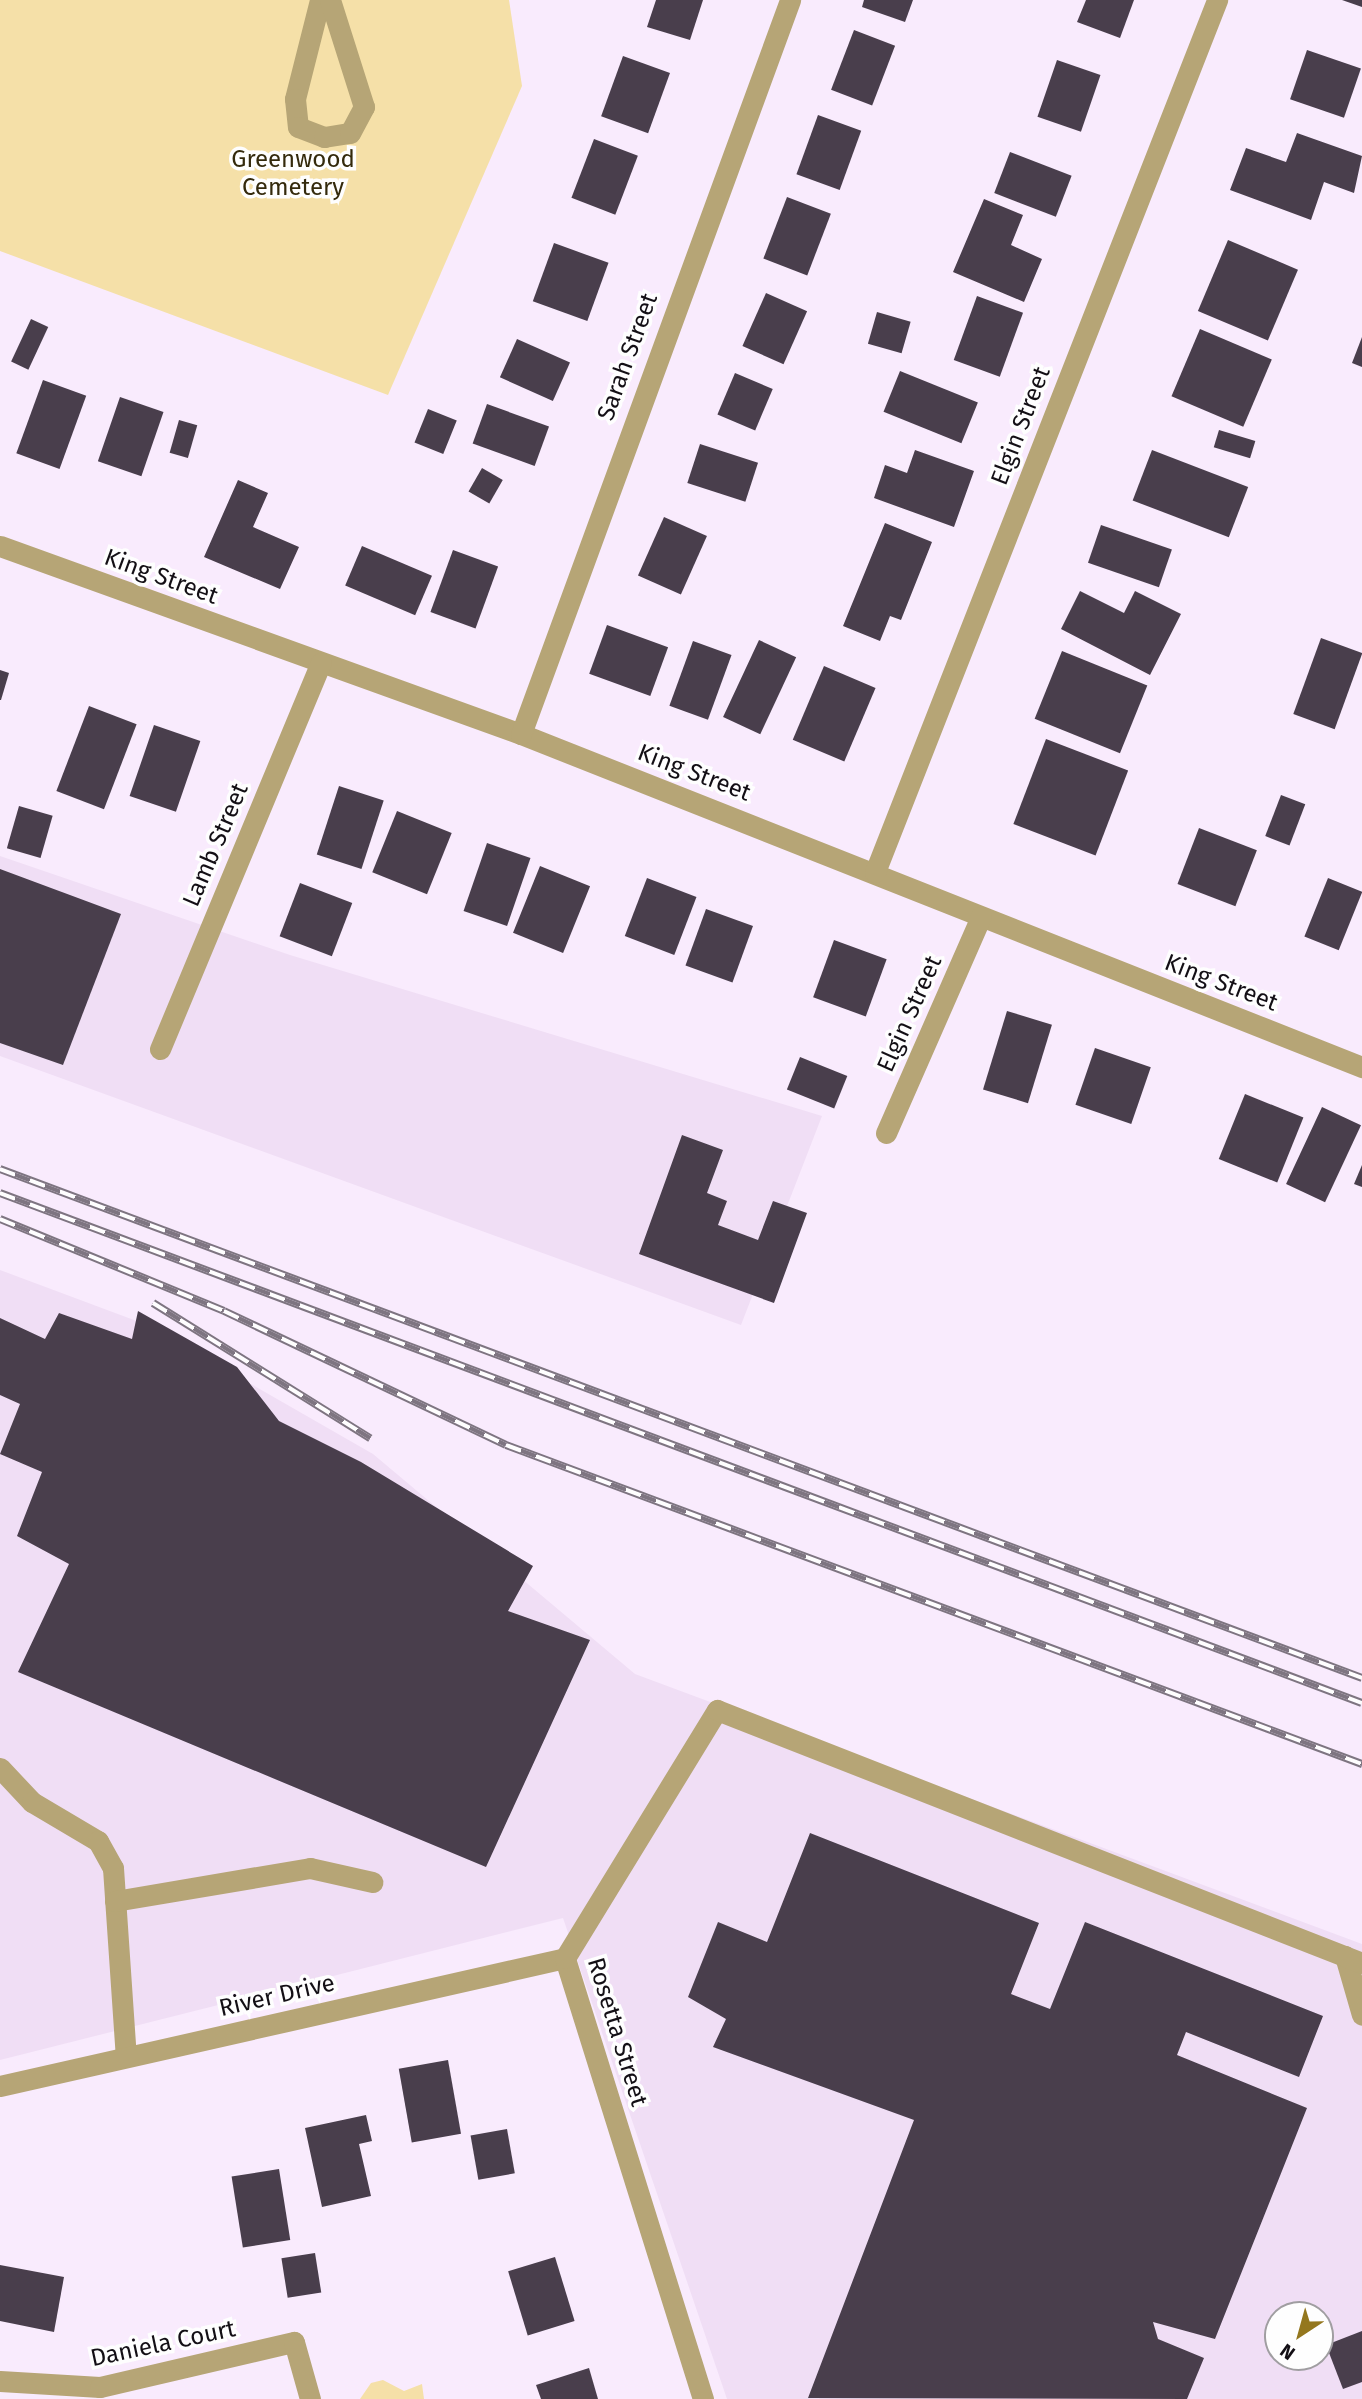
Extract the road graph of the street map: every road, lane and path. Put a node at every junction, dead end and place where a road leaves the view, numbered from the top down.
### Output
1 (320, 0) edge
2 (330, 0) edge
3 (789, 0) edge
4 (1217, 0) edge
5 (0, 546) edge
6 (321, 663) junction
7 (521, 734) junction
8 (874, 872) junction
9 (981, 917) junction
10 (160, 1049) dead end
11 (1362, 1067) edge
12 (886, 1133) dead end
13 (0, 1768) edge
14 (372, 1882) dead end
15 (115, 1901) junction
16 (565, 1958) junction
17 (1353, 1959) edge
18 (1362, 2015) edge
19 (126, 2057) junction
20 (0, 2086) edge
21 (0, 2381) edge
22 (310, 2399) edge
23 (703, 2399) edge

1 - 2 street
3 - 7 street, Sarah Street
4 - 8 street, Elgin Street
5 - 6 street, King Street
6 - 7 street, King Street
6 - 10 street, Lamb Street
7 - 8 street, King Street
8 - 9 street, King Street
9 - 11 street, King Street
9 - 12 street, Elgin Street
13 - 15 street
14 - 15 street
15 - 19 street
16 - 17 street, Rosetta Street
16 - 19 street, River Drive
16 - 23 street, Rosetta Street
17 - 18 street
19 - 20 street, River Drive
21 - 22 street, Daniela Court

